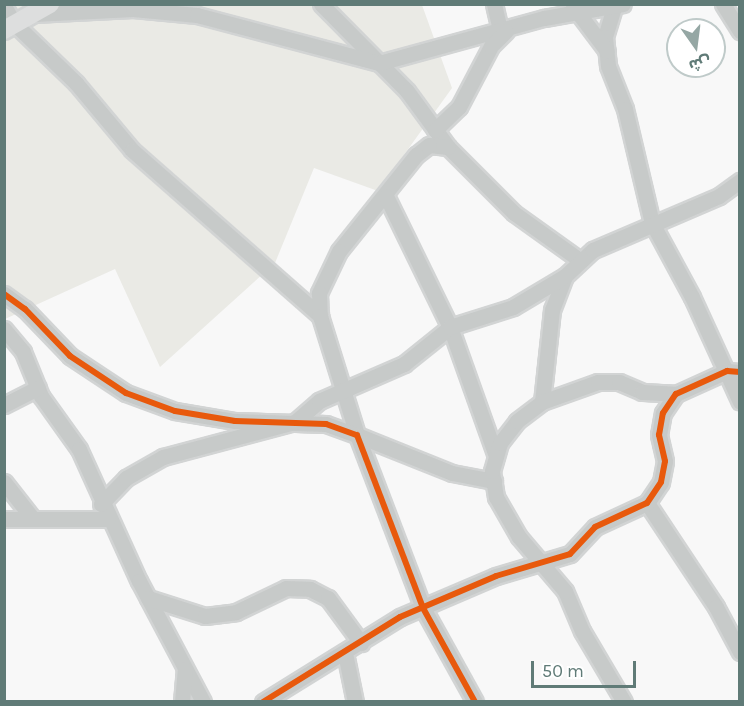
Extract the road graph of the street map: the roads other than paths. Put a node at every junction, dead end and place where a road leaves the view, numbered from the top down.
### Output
1 (50, 4) edge
2 (321, 4) edge
3 (494, 4) edge
4 (723, 4) edge
5 (617, 5) edge
6 (4, 6) edge
7 (574, 9) edge
8 (13, 22) edge
9 (504, 30) junction
10 (740, 31) edge
11 (607, 51) junction
12 (379, 63) junction
13 (435, 130) junction
14 (447, 147) junction
15 (740, 181) edge
16 (386, 196) junction
17 (652, 223) junction
18 (581, 261) junction
19 (565, 276) junction
20 (4, 294) edge
21 (320, 316) junction
22 (450, 327) junction
23 (4, 329) edge
24 (733, 371) edge
25 (38, 388) junction
26 (342, 392) junction
27 (676, 394) junction
28 (542, 402) junction
29 (740, 402) edge
30 (4, 405) edge
31 (295, 422) junction
32 (357, 435) junction
33 (496, 456) junction
34 (494, 481) junction
35 (4, 482) edge
36 (647, 503) junction
37 (101, 504) junction
38 (4, 519) edge
39 (33, 519) junction
40 (108, 519) junction
41 (541, 564) junction
42 (147, 598) junction
43 (423, 608) junction
44 (362, 643) junction
45 (740, 652) edge
46 (345, 653) junction
47 (185, 669) junction
48 (182, 702) edge
49 (203, 702) edge
50 (263, 702) edge
51 (355, 702) edge
52 (475, 702) edge
53 (624, 702) edge

1 - 8 main road
2 - 12 street
3 - 9 street
4 - 10 street
5 - 7 street
5 - 11 street
6 - 8 street
7 - 9 street
7 - 11 street
8 - 12 street
8 - 21 street
9 - 12 street
9 - 13 street
11 - 17 street
12 - 13 street
13 - 14 street
14 - 16 street
14 - 18 street
15 - 17 street
16 - 21 street
16 - 22 street
17 - 18 street
17 - 24 street
18 - 19 street
19 - 22 street
19 - 28 street
20 - 31 street
21 - 26 street
22 - 26 street
22 - 33 street
23 - 25 street
24 - 27 street
24 - 29 street
25 - 30 street
25 - 37 street
26 - 31 street
26 - 32 street
27 - 28 street
27 - 36 street
28 - 33 street
31 - 32 street
31 - 37 street
32 - 34 street
32 - 43 street
33 - 34 street
34 - 41 street
35 - 39 street
36 - 41 street
36 - 45 street
37 - 40 street
38 - 39 street
39 - 40 street
40 - 42 street
41 - 43 street
41 - 53 street
42 - 44 street
42 - 47 street
43 - 44 street
43 - 52 street
44 - 46 street
46 - 50 street
46 - 51 street
47 - 48 street
47 - 49 street

